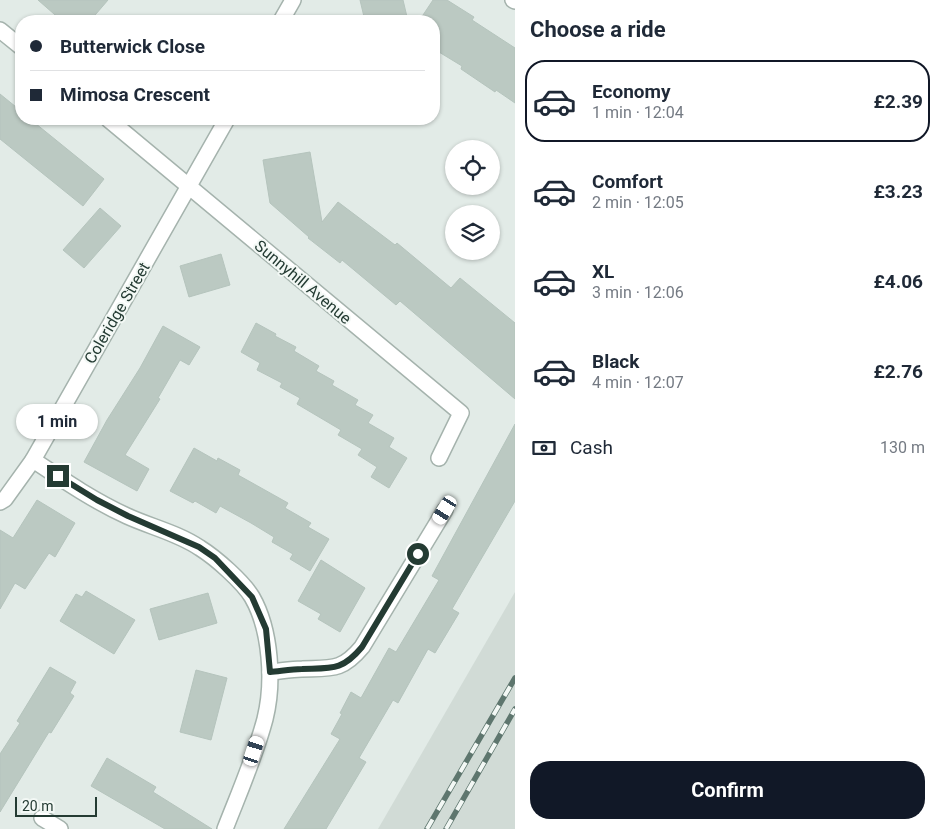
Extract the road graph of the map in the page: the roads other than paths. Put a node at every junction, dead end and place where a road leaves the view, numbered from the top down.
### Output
1 (293, 0) edge
2 (284, 15) edge
3 (0, 30) edge
4 (15, 43) edge
5 (115, 125) edge
6 (224, 125) edge
7 (189, 186) junction
8 (439, 458) dead end
9 (33, 460) junction
10 (0, 502) edge
11 (445, 510) dead end
12 (270, 672) junction
13 (42, 818) dead end
14 (60, 829) edge
15 (225, 829) edge

1 - 2 street
3 - 4 street
5 - 7 street, Sunnyhill Avenue
6 - 7 street, Coleridge Street
7 - 8 street, Sunnyhill Avenue
7 - 9 street, Coleridge Street
9 - 10 street, Coleridge Street
9 - 12 street
11 - 12 street
12 - 15 street
13 - 14 street

